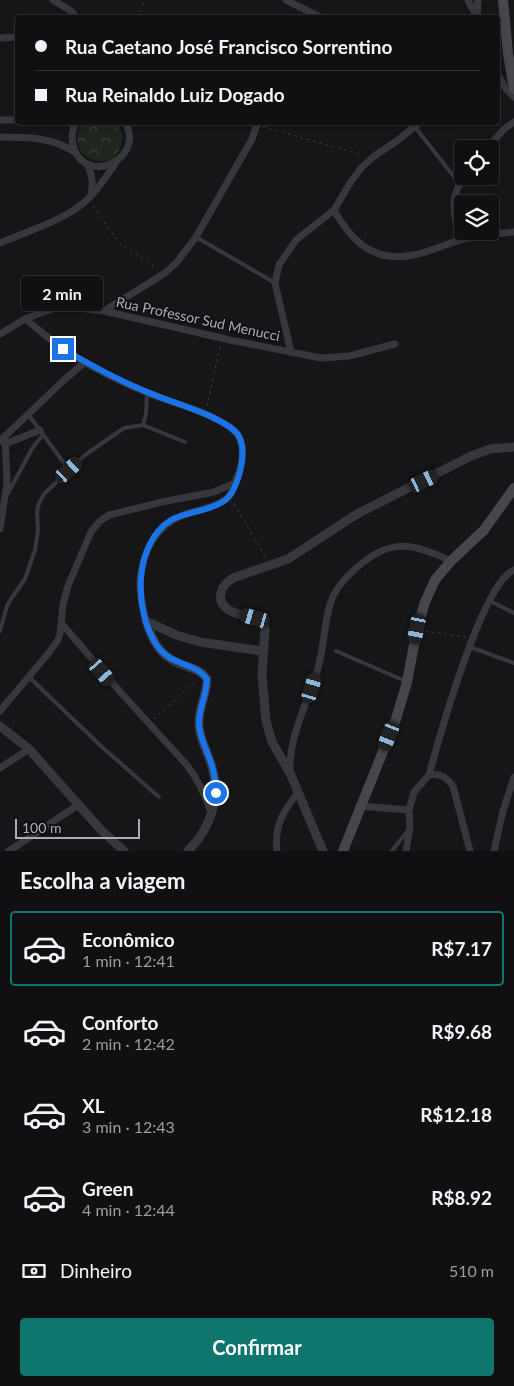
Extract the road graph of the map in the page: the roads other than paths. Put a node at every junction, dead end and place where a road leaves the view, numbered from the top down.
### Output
1 (53, 0) edge
2 (286, 0) edge
3 (468, 0) edge
4 (478, 0) edge
5 (503, 0) edge
6 (75, 15) edge
7 (316, 15) edge
8 (476, 15) edge
9 (477, 15) edge
10 (15, 37) edge
11 (0, 38) edge
12 (500, 78) edge
13 (514, 89) edge
14 (514, 97) edge
15 (0, 120) edge
16 (15, 120) edge
17 (514, 122) edge
18 (75, 125) edge
19 (126, 125) edge
20 (258, 125) edge
21 (418, 125) edge
22 (0, 137) edge
23 (495, 140) edge
24 (76, 152) junction
25 (117, 162) junction
26 (87, 164) junction
27 (454, 176) edge
28 (89, 198) junction
29 (334, 210) junction
30 (514, 232) edge
31 (499, 234) edge
32 (196, 237) junction
33 (460, 240) edge
34 (0, 243) edge
35 (275, 283) junction
36 (104, 311) junction
37 (25, 319) junction
38 (0, 334) edge
39 (395, 344) dead end
40 (291, 352) junction
41 (85, 362) junction
42 (147, 392) junction
43 (28, 414) junction
44 (143, 425) junction
45 (42, 432) junction
46 (3, 441) edge
47 (185, 442) dead end
48 (514, 447) edge
49 (69, 470) junction
50 (235, 483) junction
51 (514, 488) edge
52 (5, 500) junction
53 (0, 529) edge
54 (451, 561) junction
55 (514, 570) edge
56 (488, 600) junction
57 (514, 613) edge
58 (146, 621) junction
59 (62, 624) junction
60 (0, 631) edge
61 (470, 647) junction
62 (262, 651) junction
63 (336, 651) dead end
64 (514, 663) edge
65 (29, 677) junction
66 (407, 682) junction
67 (0, 711) edge
68 (0, 726) edge
69 (30, 749) junction
70 (0, 768) edge
71 (290, 773) junction
72 (429, 775) junction
73 (514, 777) edge
74 (298, 792) junction
75 (160, 797) dead end
76 (78, 805) junction
77 (360, 806) junction
78 (409, 810) junction
79 (212, 815) junction
80 (410, 827) junction
81 (9, 851) edge
82 (124, 851) edge
83 (188, 851) edge
84 (277, 851) edge
85 (324, 851) edge
86 (343, 851) edge
87 (392, 851) edge
88 (406, 851) edge
89 (470, 851) edge
90 (494, 851) edge

1 - 6 street
2 - 7 street
3 - 8 street
4 - 9 street
5 - 13 main road
10 - 11 street
12 - 14 street
15 - 16 street
17 - 23 street
18 - 24 street
19 - 25 street
20 - 32 street
21 - 27 lane
21 - 29 street
22 - 24 street
24 - 26 street
25 - 26 street
25 - 28 street
26 - 28 street
28 - 34 street
29 - 33 street
29 - 35 street
30 - 31 street
32 - 35 lane
32 - 36 street
35 - 40 street
36 - 37 street, Rua Professor Sud Menucci
36 - 40 street, Rua Professor Sud Menucci
37 - 38 street, Rua Professor Sud Menucci
37 - 41 street
39 - 40 street, Rua Professor Sud Menucci
41 - 42 street
41 - 43 street
42 - 44 lane
42 - 50 street
43 - 45 lane
43 - 46 street
44 - 47 lane
44 - 49 lane
45 - 46 street
45 - 49 lane
45 - 52 lane
46 - 52 street
48 - 62 street
49 - 60 lane
50 - 58 street
50 - 59 street
51 - 54 main road
52 - 53 street
54 - 66 main road
54 - 71 street
55 - 56 street
56 - 57 lane
56 - 61 street
58 - 62 street
58 - 79 street
59 - 65 street
59 - 79 street
61 - 64 lane
61 - 72 street
62 - 71 street
63 - 66 lane
65 - 67 street
65 - 75 lane
66 - 77 main road
68 - 69 street
69 - 70 street
69 - 76 street
71 - 74 street
72 - 78 street
72 - 89 street
73 - 90 street
74 - 84 street
74 - 85 street
76 - 81 street
76 - 82 street
77 - 78 street
77 - 86 main road
78 - 80 street
79 - 83 street
80 - 87 lane
80 - 88 street

